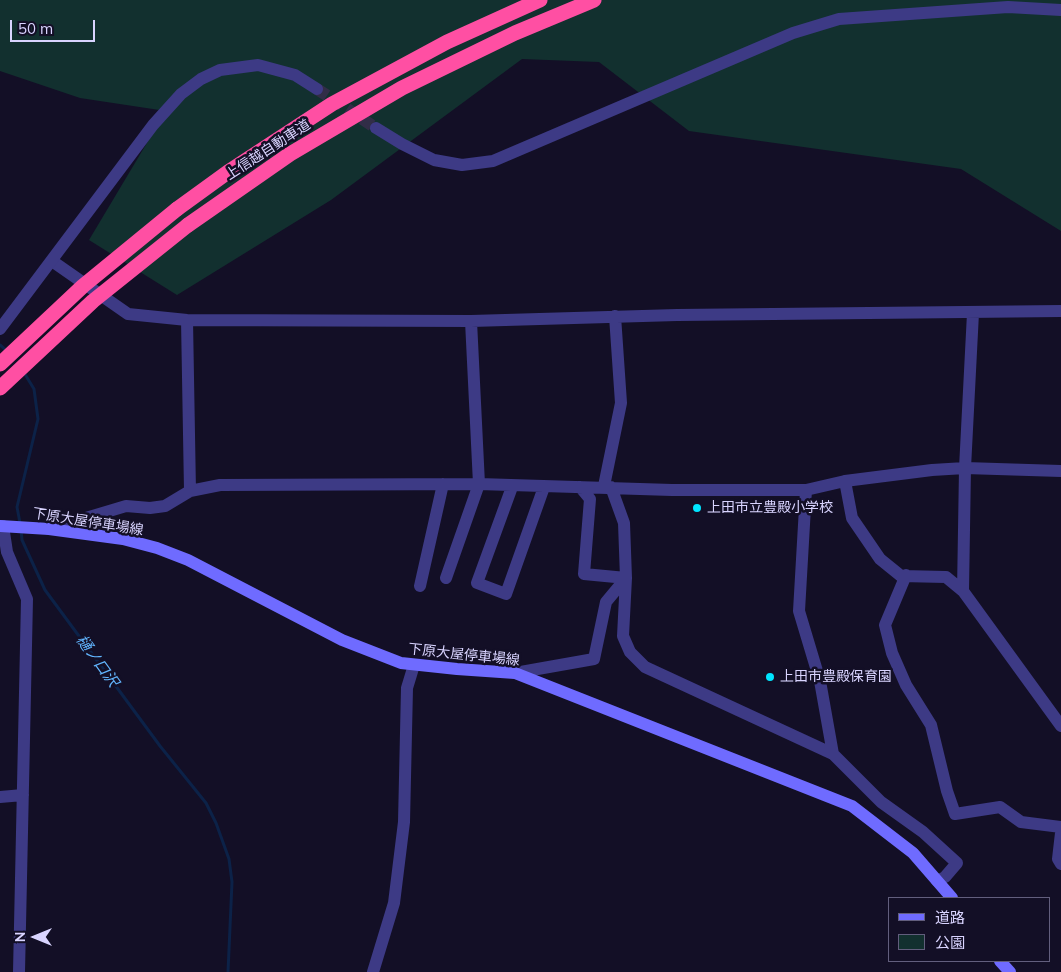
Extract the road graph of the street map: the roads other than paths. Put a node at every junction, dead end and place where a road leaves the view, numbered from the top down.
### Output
1 (540, 0) edge
2 (594, 0) edge
3 (1061, 10) edge
4 (317, 89) tunnel mouth
5 (376, 128) tunnel mouth
6 (52, 261) junction
7 (1061, 311) edge
8 (973, 313) junction
9 (615, 316) junction
10 (187, 320) junction
11 (471, 321) junction
12 (2, 324) edge
13 (0, 364) edge
14 (0, 388) edge
15 (965, 468) junction
16 (1061, 471) edge
17 (846, 481) junction
18 (443, 484) junction
19 (479, 484) junction
20 (512, 486) junction
21 (580, 486) junction
22 (544, 487) junction
23 (608, 487) junction
24 (806, 490) junction
25 (190, 491) junction
26 (5, 526) edge
27 (49, 529) junction
28 (906, 575) junction
29 (446, 578) dead end
30 (626, 578) junction
31 (420, 586) dead end
32 (963, 591) junction
33 (414, 666) junction
34 (515, 673) junction
35 (1061, 726) edge
36 (833, 754) junction
37 (23, 795) junction
38 (0, 796) edge
39 (1061, 827) edge
40 (1061, 833) edge
41 (1061, 864) edge
42 (937, 881) junction
43 (951, 897) edge
44 (1001, 962) edge
45 (19, 972) edge
46 (373, 972) edge
47 (1010, 972) edge

1 - 13 highway, 上信越自動車道, bridge
2 - 14 highway, 上信越自動車道, bridge
3 - 5 street
4 - 6 street
6 - 10 street
6 - 12 street
7 - 8 street
8 - 9 street
8 - 15 street
9 - 11 street
9 - 23 street
10 - 11 street
10 - 25 street
11 - 19 street
15 - 16 street
15 - 17 street
15 - 32 street
17 - 24 street
17 - 28 street
18 - 19 street
18 - 25 street
18 - 31 street
19 - 20 street
19 - 29 street
20 - 22 street
20 - 22 street
21 - 22 street
21 - 23 street
21 - 30 street
23 - 24 street
23 - 30 street
24 - 36 street
25 - 27 street
26 - 27 main road, 下原大屋停車場線
26 - 37 street
27 - 33 main road, 下原大屋停車場線
28 - 32 street
28 - 39 street
30 - 34 street
30 - 36 street
32 - 35 street
33 - 34 main road, 下原大屋停車場線
33 - 46 street
34 - 42 main road, 下原大屋停車場線
36 - 42 street
37 - 38 street
37 - 45 street
40 - 41 street
42 - 43 main road, 下原大屋停車場線
44 - 47 main road

